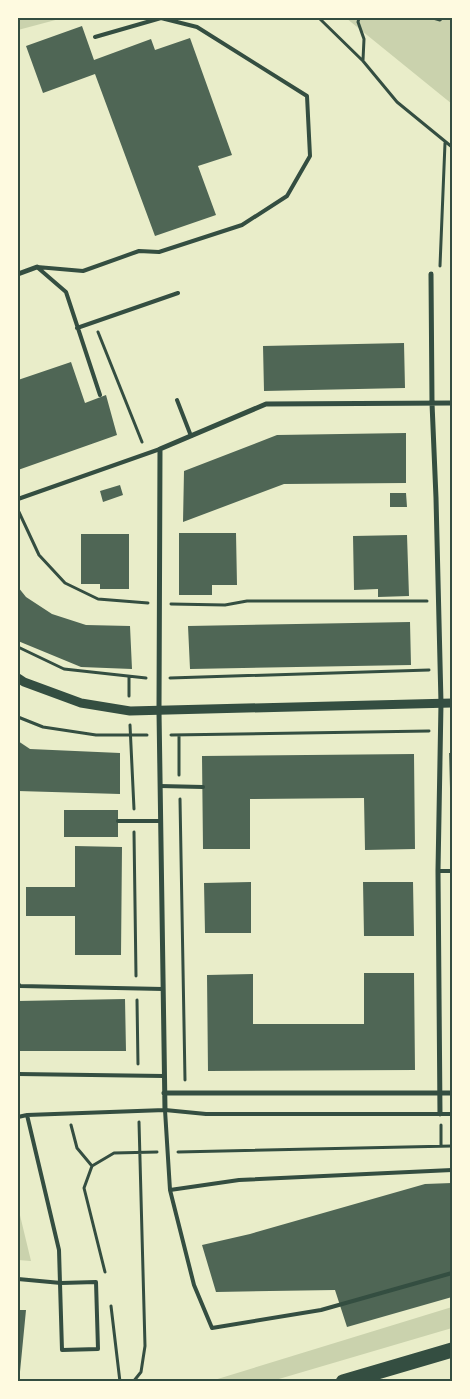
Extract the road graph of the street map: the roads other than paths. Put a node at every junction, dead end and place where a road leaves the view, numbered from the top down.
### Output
1 (96, 37) dead end
2 (37, 267) junction
3 (18, 274) edge
4 (431, 274) road end
5 (178, 293) dead end
6 (77, 328) junction
7 (100, 394) dead end
8 (177, 400) dead end
9 (432, 403) junction
10 (452, 403) edge
11 (191, 436) junction
12 (160, 449) junction
13 (18, 499) edge
14 (18, 678) edge
15 (440, 703) junction
16 (452, 703) edge
17 (159, 711) junction
18 (160, 786) junction
19 (203, 787) dead end
20 (118, 821) dead end
21 (161, 821) junction
22 (438, 871) junction
23 (452, 871) edge
24 (18, 984) edge
25 (163, 988) junction
26 (18, 1074) edge
27 (164, 1076) junction
28 (164, 1093) junction
29 (440, 1093) junction
30 (452, 1093) edge
31 (164, 1110) junction
32 (440, 1114) junction
33 (452, 1114) edge
34 (27, 1115) junction
35 (18, 1118) edge
36 (452, 1170) edge
37 (170, 1190) junction
38 (452, 1272) edge
39 (18, 1279) edge
40 (61, 1282) junction
41 (452, 1350) edge
42 (343, 1382) edge

1 - 2 lane
2 - 3 street
2 - 6 lane
4 - 9 street
5 - 6 lane
6 - 7 lane
8 - 11 lane
9 - 10 street
9 - 11 street
9 - 15 street
11 - 12 street
12 - 13 lane
12 - 17 street
14 - 17 street
15 - 16 street
15 - 17 street
15 - 22 street
17 - 18 street
18 - 19 lane
18 - 21 street
20 - 21 lane
21 - 25 street
22 - 23 lane
22 - 29 street
24 - 25 lane
25 - 27 street
26 - 27 lane
27 - 28 street
28 - 29 street
28 - 31 street
29 - 30 street
29 - 32 street
31 - 32 lane
31 - 34 lane
31 - 37 lane
32 - 33 lane
34 - 35 lane
34 - 40 lane
36 - 37 lane
37 - 38 lane
39 - 40 lane
40 - 40 lane
41 - 42 highway

